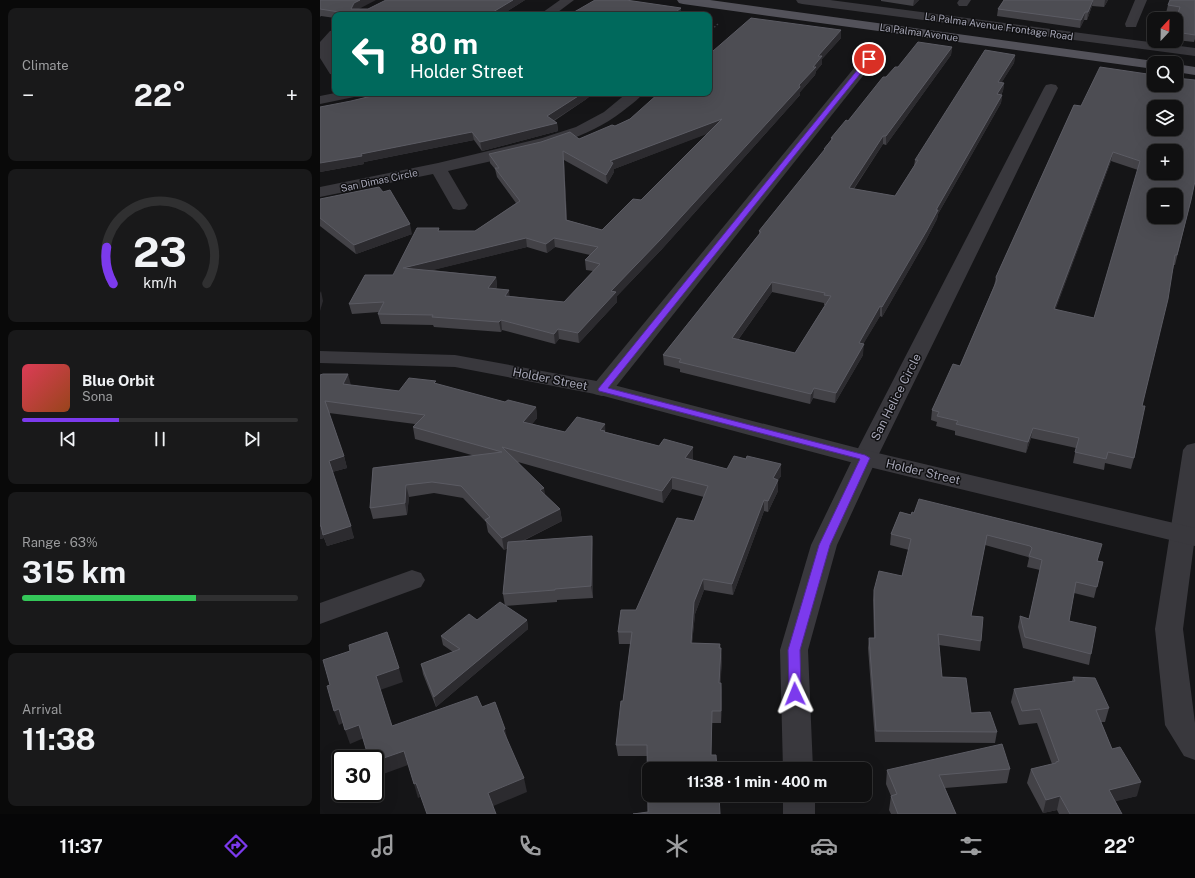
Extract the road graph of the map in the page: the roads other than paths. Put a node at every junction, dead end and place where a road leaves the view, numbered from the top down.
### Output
1 (568, 0) edge
2 (683, 0) edge
3 (802, 0) edge
4 (1141, 0) edge
5 (550, 12) edge
6 (1131, 24) dead end
7 (332, 37) edge
8 (1195, 52) edge
9 (869, 59) dead end
10 (1147, 64) edge
11 (332, 67) edge
12 (1183, 69) edge
13 (1195, 71) edge
14 (1051, 88) dead end
15 (337, 96) edge
16 (632, 96) edge
17 (320, 100) edge
18 (438, 168) junction
19 (320, 192) edge
20 (459, 204) dead end
21 (320, 357) edge
22 (602, 389) junction
23 (1195, 450) edge
24 (865, 458) junction
25 (1188, 535) edge
26 (412, 580) dead end
27 (320, 614) edge
28 (1195, 748) edge
29 (798, 762) edge
30 (799, 802) edge
31 (800, 814) edge

1 - 5 street
2 - 10 main road, La Palma Avenue
3 - 8 street, La Palma Avenue Frontage Road
4 - 6 street
7 - 11 street
9 - 22 street
12 - 13 main road
14 - 24 street, San Helice Circle
15 - 17 street
16 - 18 street, San Dimas Circle
18 - 19 street, San Dimas Circle
18 - 20 street
21 - 22 street, Holder Street
22 - 24 street, Holder Street
23 - 25 street
24 - 25 street, Holder Street
24 - 29 street, San Helice Circle
25 - 28 street
26 - 27 street
30 - 31 street

